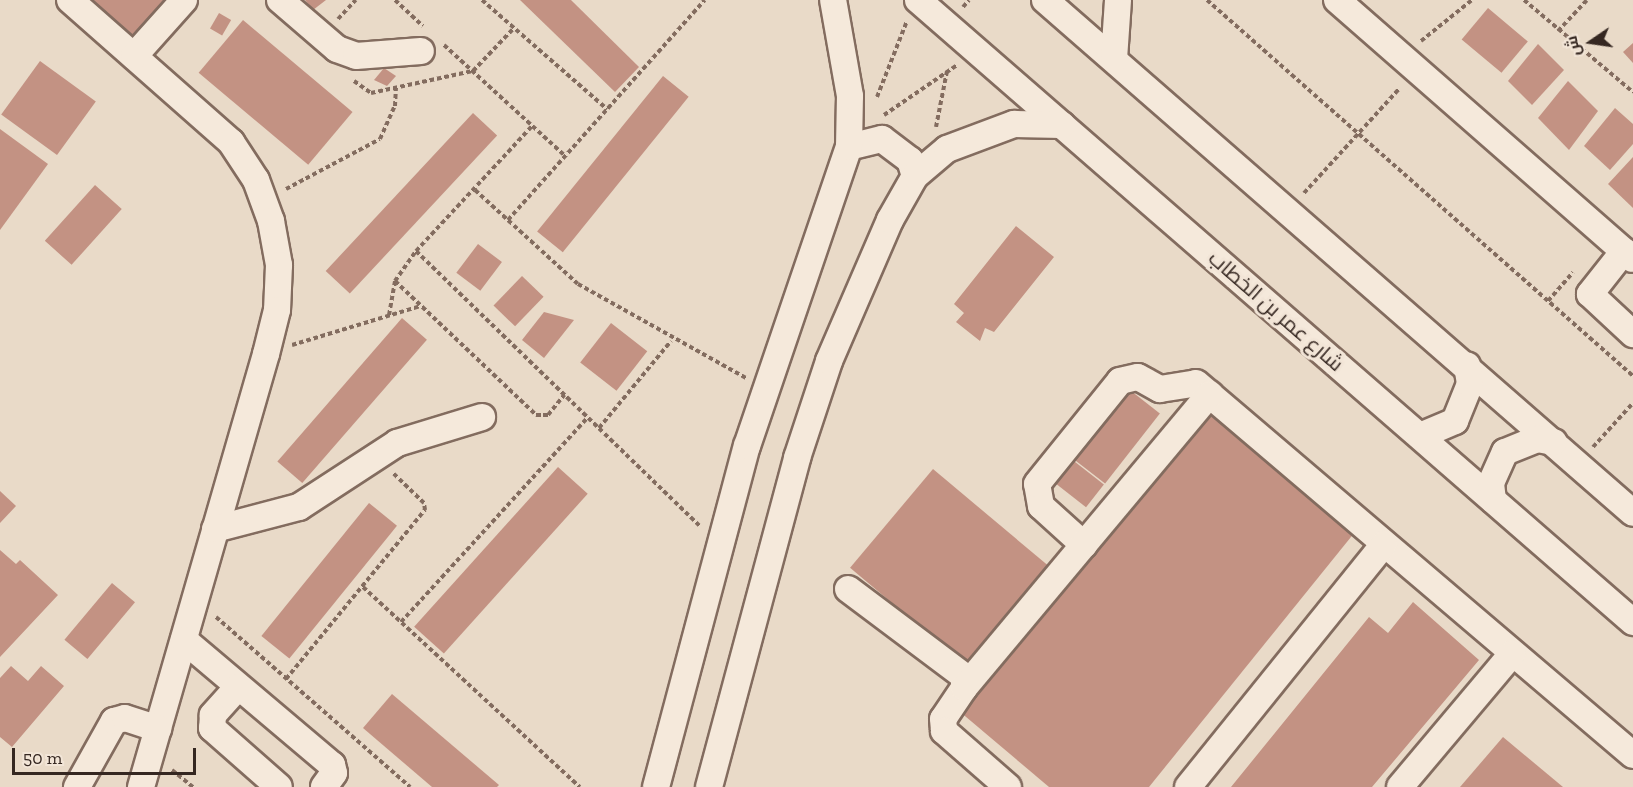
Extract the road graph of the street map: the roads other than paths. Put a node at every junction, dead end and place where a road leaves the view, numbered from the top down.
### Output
1 (70, 0) edge
2 (184, 0) edge
3 (280, 0) edge
4 (833, 0) edge
5 (1045, 0) edge
6 (1118, 0) edge
7 (1337, 0) edge
8 (914, 5) edge
9 (429, 41) road end
10 (134, 56) junction
11 (1114, 58) junction
12 (1062, 125) junction
13 (849, 143) junction
14 (922, 170) junction
15 (1629, 255) edge
16 (1633, 334) edge
17 (1467, 364) junction
18 (1210, 394) junction
19 (482, 417) dead end
20 (1420, 436) junction
21 (1554, 442) junction
22 (1492, 500) junction
23 (1633, 513) edge
24 (215, 529) junction
25 (1384, 544) junction
26 (1084, 545) junction
27 (848, 589) dead end
28 (1633, 621) edge
29 (184, 640) junction
30 (1512, 654) junction
31 (238, 687) junction
32 (964, 688) junction
33 (158, 729) junction
34 (1633, 755) edge
35 (77, 787) edge
36 (141, 787) edge
37 (279, 787) edge
38 (324, 787) edge
39 (656, 787) edge
40 (708, 787) edge
41 (1008, 787) edge
42 (1188, 787) edge
43 (1400, 787) edge

1 - 10 street
2 - 10 street
3 - 9 street
4 - 13 street
5 - 11 street
6 - 11 street
7 - 15 street
8 - 12 street, شارع عمر بن الخطاب
10 - 24 street
11 - 17 street
12 - 14 street
12 - 20 street, شارع عمر بن الخطاب
13 - 14 street
13 - 39 street
14 - 40 street
15 - 16 street
17 - 20 street
17 - 21 street
18 - 25 street
18 - 26 street
18 - 26 street
19 - 24 street
20 - 22 street, شارع عمر بن الخطاب
21 - 22 street
21 - 23 street
22 - 28 street, شارع عمر بن الخطاب
24 - 29 street
25 - 30 street
25 - 42 street
26 - 32 street
27 - 32 street
29 - 31 street
29 - 33 street
30 - 34 street
30 - 43 street
31 - 37 street
31 - 38 street
32 - 41 street
33 - 35 street
33 - 36 street

